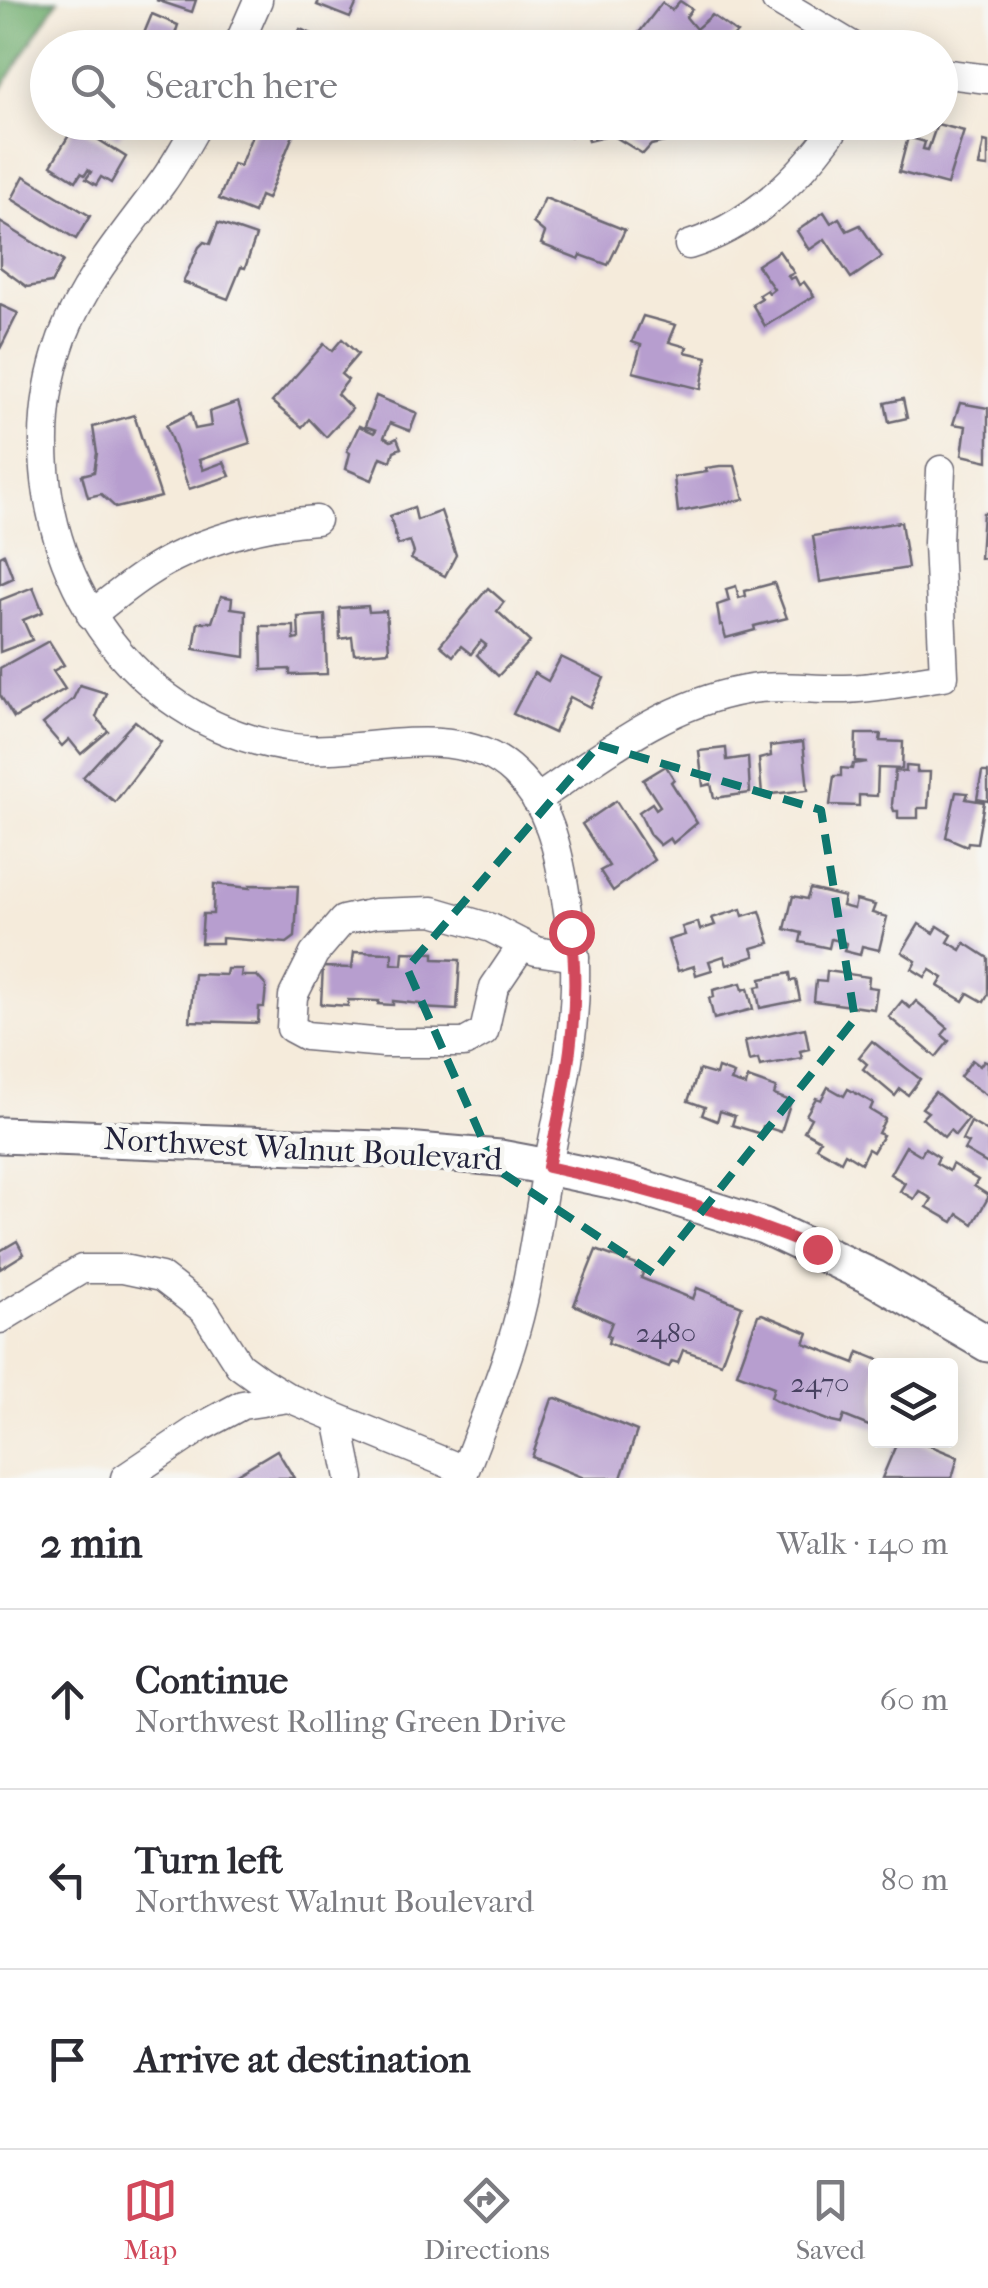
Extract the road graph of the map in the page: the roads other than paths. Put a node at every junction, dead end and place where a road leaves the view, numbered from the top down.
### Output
1 (258, 0) edge
2 (776, 0) edge
3 (245, 30) edge
4 (826, 30) edge
5 (958, 75) edge
6 (988, 79) edge
7 (188, 140) edge
8 (824, 140) edge
9 (689, 245) dead end
10 (941, 470) dead end
11 (316, 520) dead end
12 (90, 615) junction
13 (536, 800) junction
14 (523, 944) junction
15 (575, 958) junction
16 (0, 1135) edge
17 (548, 1167) junction
18 (0, 1319) edge
19 (988, 1344) edge
20 (288, 1398) junction
21 (338, 1418) junction
22 (463, 1474) edge
23 (125, 1478) edge
24 (350, 1478) edge

1 - 3 street
2 - 4 street
5 - 6 street
7 - 12 street
8 - 9 street
10 - 13 street
11 - 12 street
12 - 13 street
13 - 15 street
14 - 14 street
14 - 15 street
15 - 17 street
16 - 17 main road, Northwest Walnut Boulevard
17 - 19 main road, Northwest Walnut Boulevard
17 - 22 street
18 - 20 street
20 - 21 street
20 - 23 street
21 - 22 street
21 - 24 street

